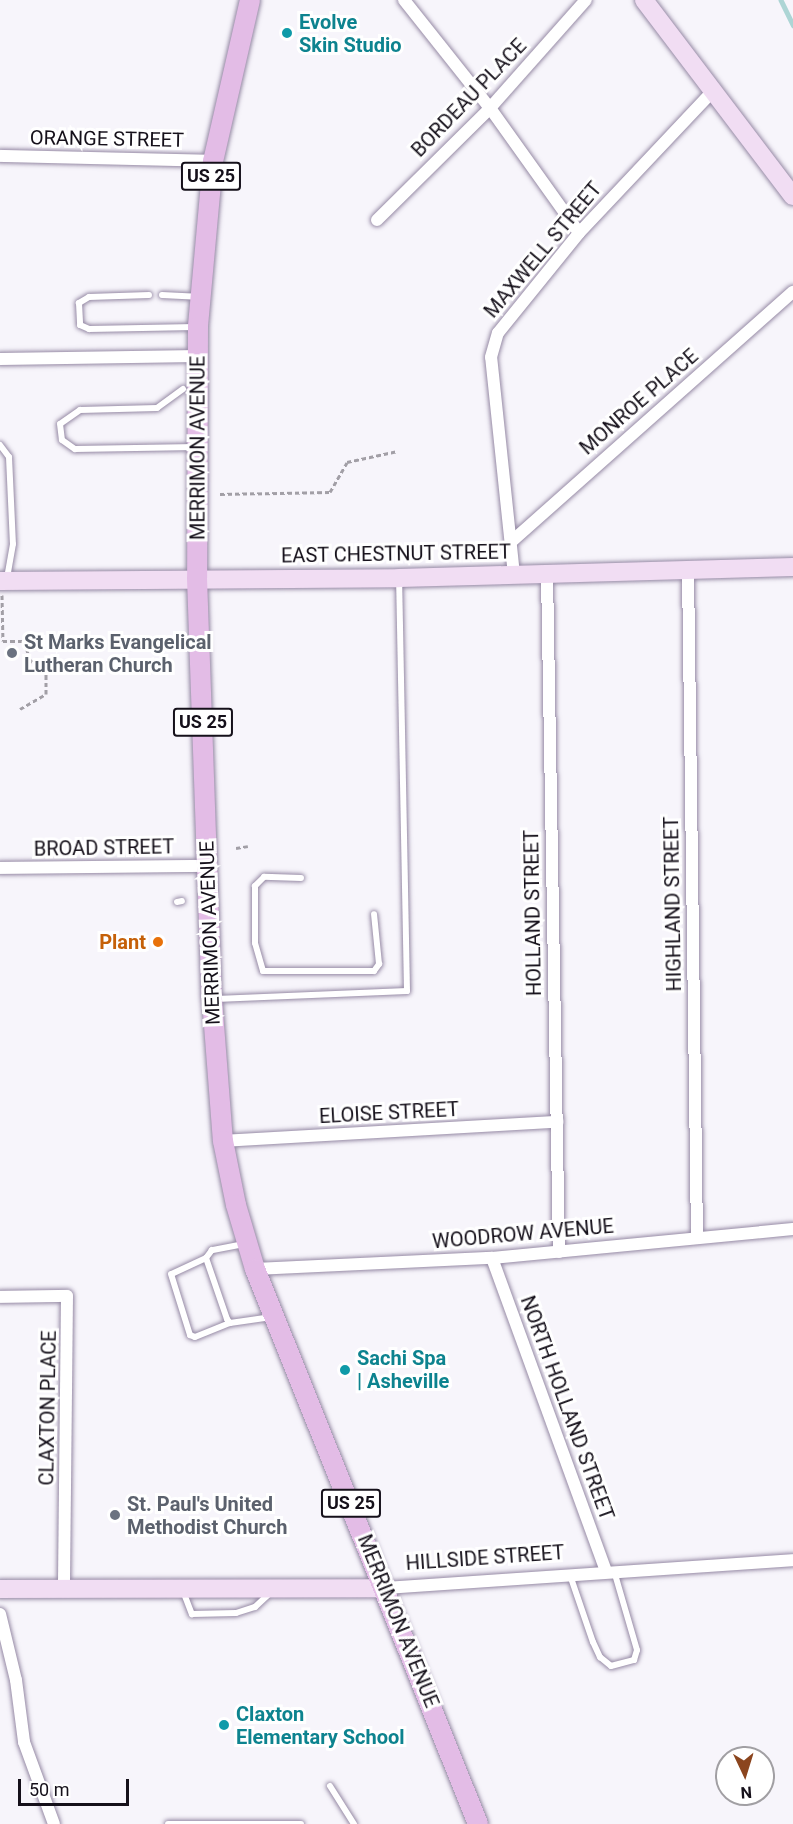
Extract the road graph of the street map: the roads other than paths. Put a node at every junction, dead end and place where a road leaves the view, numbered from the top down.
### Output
1 (250, 0) edge
2 (404, 0) edge
3 (586, 0) edge
4 (644, 0) edge
5 (711, 93) junction
6 (490, 108) junction
7 (0, 156) edge
8 (213, 161) junction
9 (793, 196) edge
10 (376, 220) dead end
11 (579, 233) junction
12 (793, 292) edge
13 (149, 295) dead end
14 (162, 295) dead end
15 (200, 298) junction
16 (198, 327) junction
17 (198, 356) junction
18 (0, 359) edge
19 (183, 389) dead end
20 (0, 446) edge
21 (197, 447) junction
22 (510, 542) junction
23 (793, 567) edge
24 (688, 569) junction
25 (547, 574) junction
26 (514, 575) junction
27 (198, 578) junction
28 (399, 578) junction
29 (3, 581) edge
30 (208, 866) junction
31 (0, 868) edge
32 (301, 878) dead end
33 (374, 914) dead end
34 (212, 999) junction
35 (557, 1122) junction
36 (223, 1141) junction
37 (793, 1229) edge
38 (697, 1238) junction
39 (247, 1243) junction
40 (559, 1252) junction
41 (206, 1258) junction
42 (492, 1258) junction
43 (255, 1269) junction
44 (0, 1297) edge
45 (275, 1317) junction
46 (230, 1323) junction
47 (793, 1560) edge
48 (610, 1571) junction
49 (569, 1574) junction
50 (64, 1587) junction
51 (182, 1588) junction
52 (384, 1588) junction
53 (0, 1589) edge
54 (273, 1590) junction
55 (0, 1614) edge
56 (330, 1786) dead end
57 (476, 1823) edge
58 (54, 1824) edge
59 (168, 1824) edge
60 (300, 1824) edge
61 (354, 1824) edge

1 - 8 main road, MERRIMON AVENUE / US 25
2 - 6 street
3 - 6 street, BORDEAU PLACE
4 - 5 street
5 - 9 street
5 - 11 street, MAXWELL STREET
6 - 10 street, BORDEAU PLACE
6 - 11 street
7 - 8 street, ORANGE STREET
8 - 15 main road, MERRIMON AVENUE / US 25
11 - 22 street, MAXWELL STREET
12 - 22 street, MONROE PLACE
13 - 16 lane
14 - 15 lane
15 - 16 main road, MERRIMON AVENUE / US 25
16 - 17 main road, MERRIMON AVENUE / US 25
17 - 18 street
17 - 21 main road, MERRIMON AVENUE / US 25
19 - 21 lane
20 - 29 lane
21 - 27 main road, MERRIMON AVENUE / US 25
22 - 26 street, MAXWELL STREET
23 - 24 street, EAST CHESTNUT STREET
24 - 25 street, EAST CHESTNUT STREET
24 - 38 street, HIGHLAND STREET
25 - 26 street, EAST CHESTNUT STREET
25 - 35 street, HOLLAND STREET
26 - 28 street, EAST CHESTNUT STREET
27 - 28 street, EAST CHESTNUT STREET
27 - 29 street, EAST CHESTNUT STREET
27 - 30 main road, MERRIMON AVENUE / US 25
28 - 34 lane
30 - 31 street, BROAD STREET
30 - 34 main road, MERRIMON AVENUE / US 25
32 - 33 lane
34 - 36 main road, MERRIMON AVENUE / US 25
35 - 36 street, ELOISE STREET
35 - 40 street, HOLLAND STREET
36 - 39 main road, MERRIMON AVENUE / US 25
37 - 38 street, WOODROW AVENUE
38 - 40 street, WOODROW AVENUE
39 - 41 lane
39 - 43 main road, MERRIMON AVENUE / US 25
40 - 42 street, WOODROW AVENUE
41 - 46 lane
41 - 46 lane
42 - 43 street, WOODROW AVENUE
42 - 48 street, NORTH HOLLAND STREET
43 - 45 main road, MERRIMON AVENUE / US 25
44 - 50 street, CLAXTON PLACE
45 - 46 lane
45 - 52 main road, MERRIMON AVENUE / US 25
47 - 48 street, HILLSIDE STREET
48 - 49 street, HILLSIDE STREET
48 - 49 lane
49 - 52 street, HILLSIDE STREET
50 - 51 street, HILLSIDE STREET
50 - 53 street, HILLSIDE STREET
51 - 54 street, HILLSIDE STREET
51 - 54 lane
52 - 54 street, HILLSIDE STREET
52 - 57 main road, MERRIMON AVENUE / US 25
55 - 58 street
56 - 61 lane
59 - 60 lane

